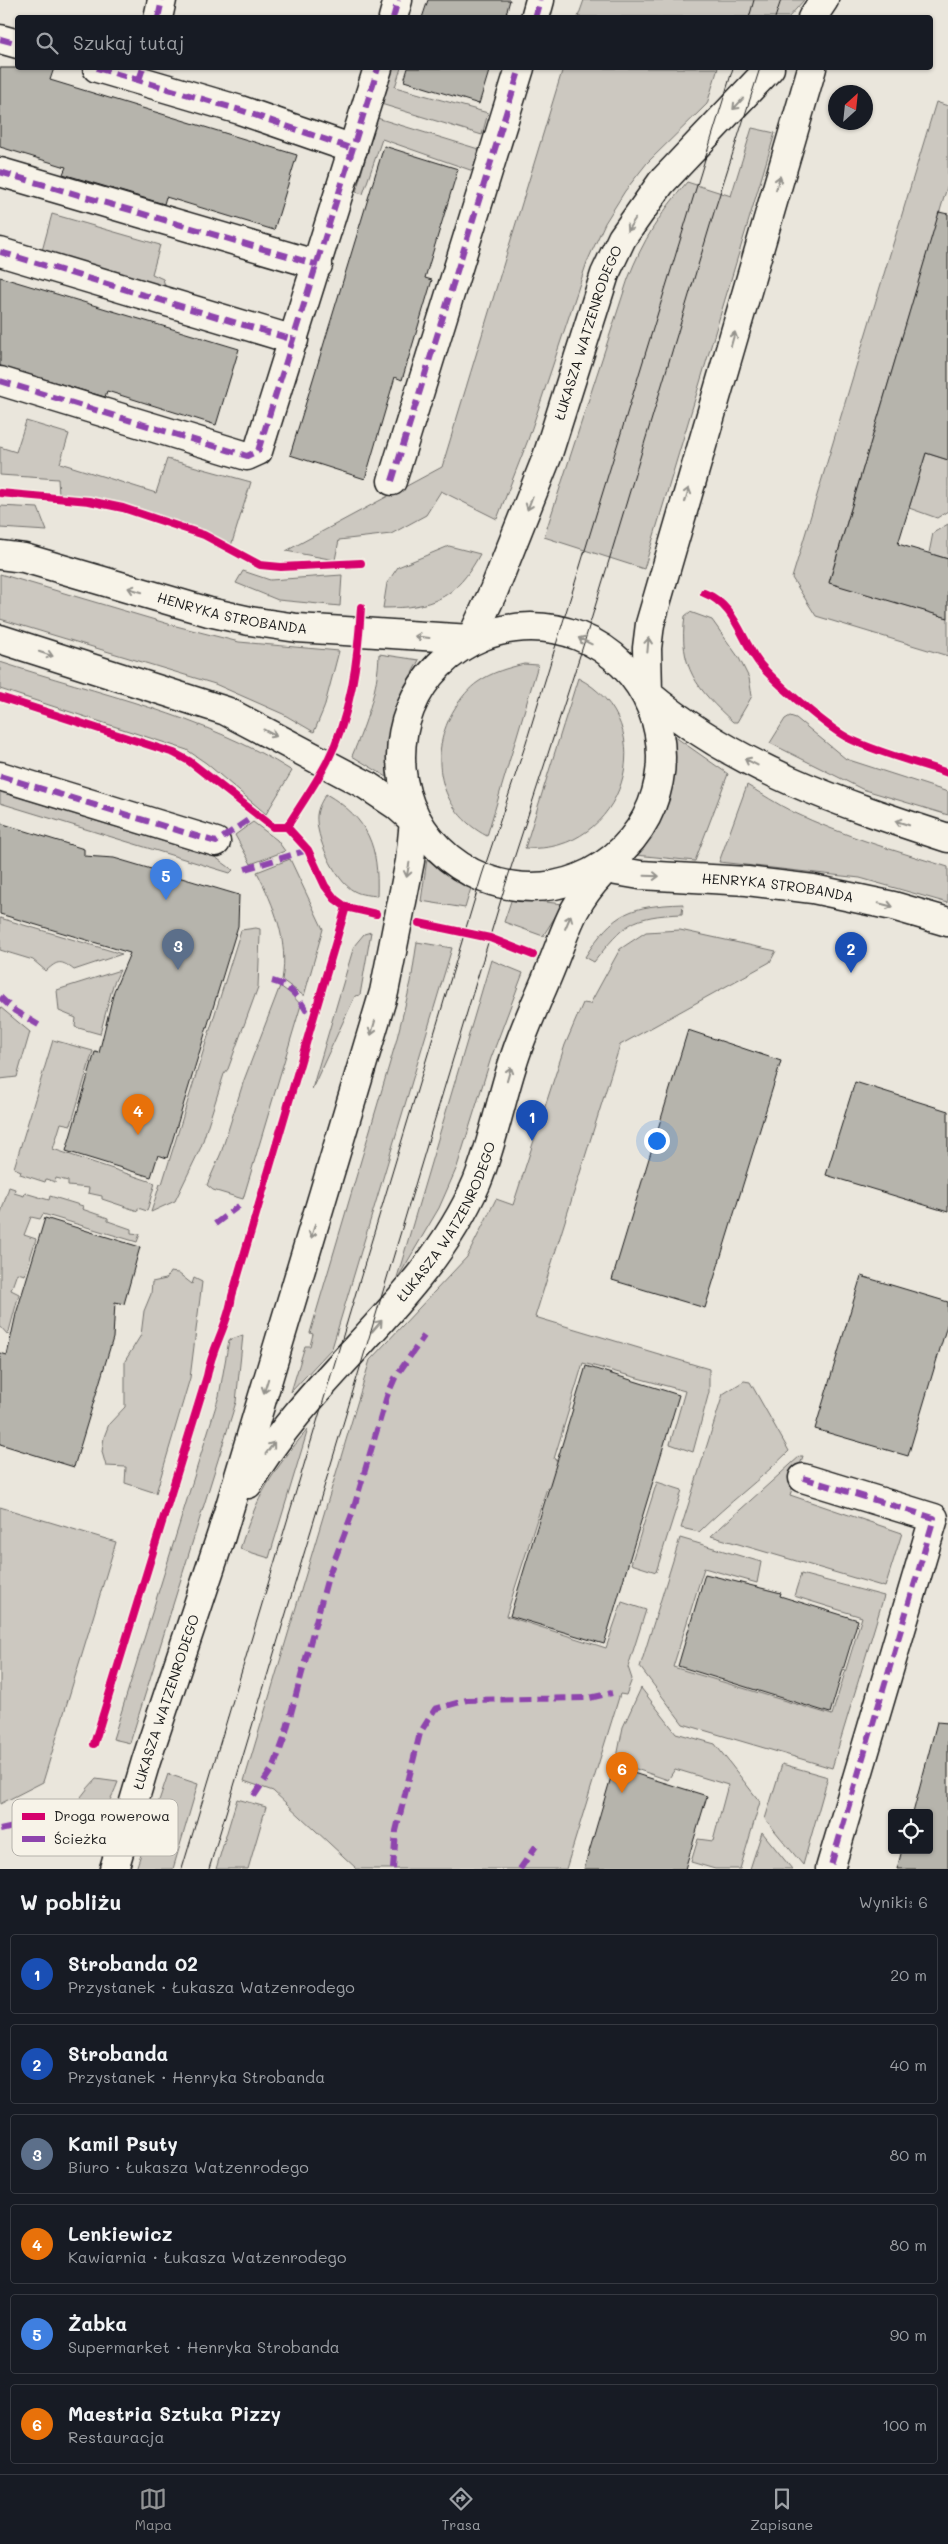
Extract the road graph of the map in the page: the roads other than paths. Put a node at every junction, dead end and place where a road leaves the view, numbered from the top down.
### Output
1 (162, 0) edge
2 (398, 0) edge
3 (540, 0) edge
4 (824, 0) edge
5 (832, 0) edge
6 (159, 15) edge
7 (394, 15) edge
8 (536, 15) edge
9 (814, 15) edge
10 (828, 15) edge
11 (0, 39) edge
12 (15, 43) edge
13 (111, 70) edge
14 (377, 70) edge
15 (519, 70) edge
16 (768, 70) edge
17 (811, 70) edge
18 (141, 74) edge
19 (353, 149) junction
20 (0, 172) edge
21 (0, 252) edge
22 (318, 265) junction
23 (294, 340) junction
24 (0, 381) edge
25 (392, 481) dead end
26 (0, 555) edge
27 (0, 639) edge
28 (471, 639) junction
29 (648, 694) junction
30 (0, 776) edge
31 (414, 821) junction
32 (948, 838) edge
33 (216, 842) dead end
34 (605, 869) junction
35 (948, 922) edge
36 (803, 1478) dead end
37 (221, 1536) junction
38 (135, 1799) edge
39 (118, 1856) edge
40 (114, 1869) edge
41 (830, 1869) edge

1 - 6 street
2 - 7 street
3 - 8 street
4 - 9 street
5 - 10 street
11 - 12 street
13 - 18 street
14 - 19 street
15 - 25 street
16 -> 28 street, ŁUKASZA WATZENRODEGO
29 -> 17 street
18 - 19 street
19 - 22 street
20 - 22 street
21 - 23 street
22 - 23 street
23 - 24 street
28 -> 26 street, HENRYKA STROBANDA
27 -> 31 street
29 -> 28 street
28 - 31 street
32 -> 29 street
29 - 34 street, ŁUKASZA WATZENRODEGO
30 - 33 street
31 - 34 street
31 -> 37 street, ŁUKASZA WATZENRODEGO
34 -> 35 street, HENRYKA STROBANDA
37 -> 34 street, ŁUKASZA WATZENRODEGO
36 - 41 street
37 - 38 street, ŁUKASZA WATZENRODEGO
39 - 40 street, ŁUKASZA WATZENRODEGO

